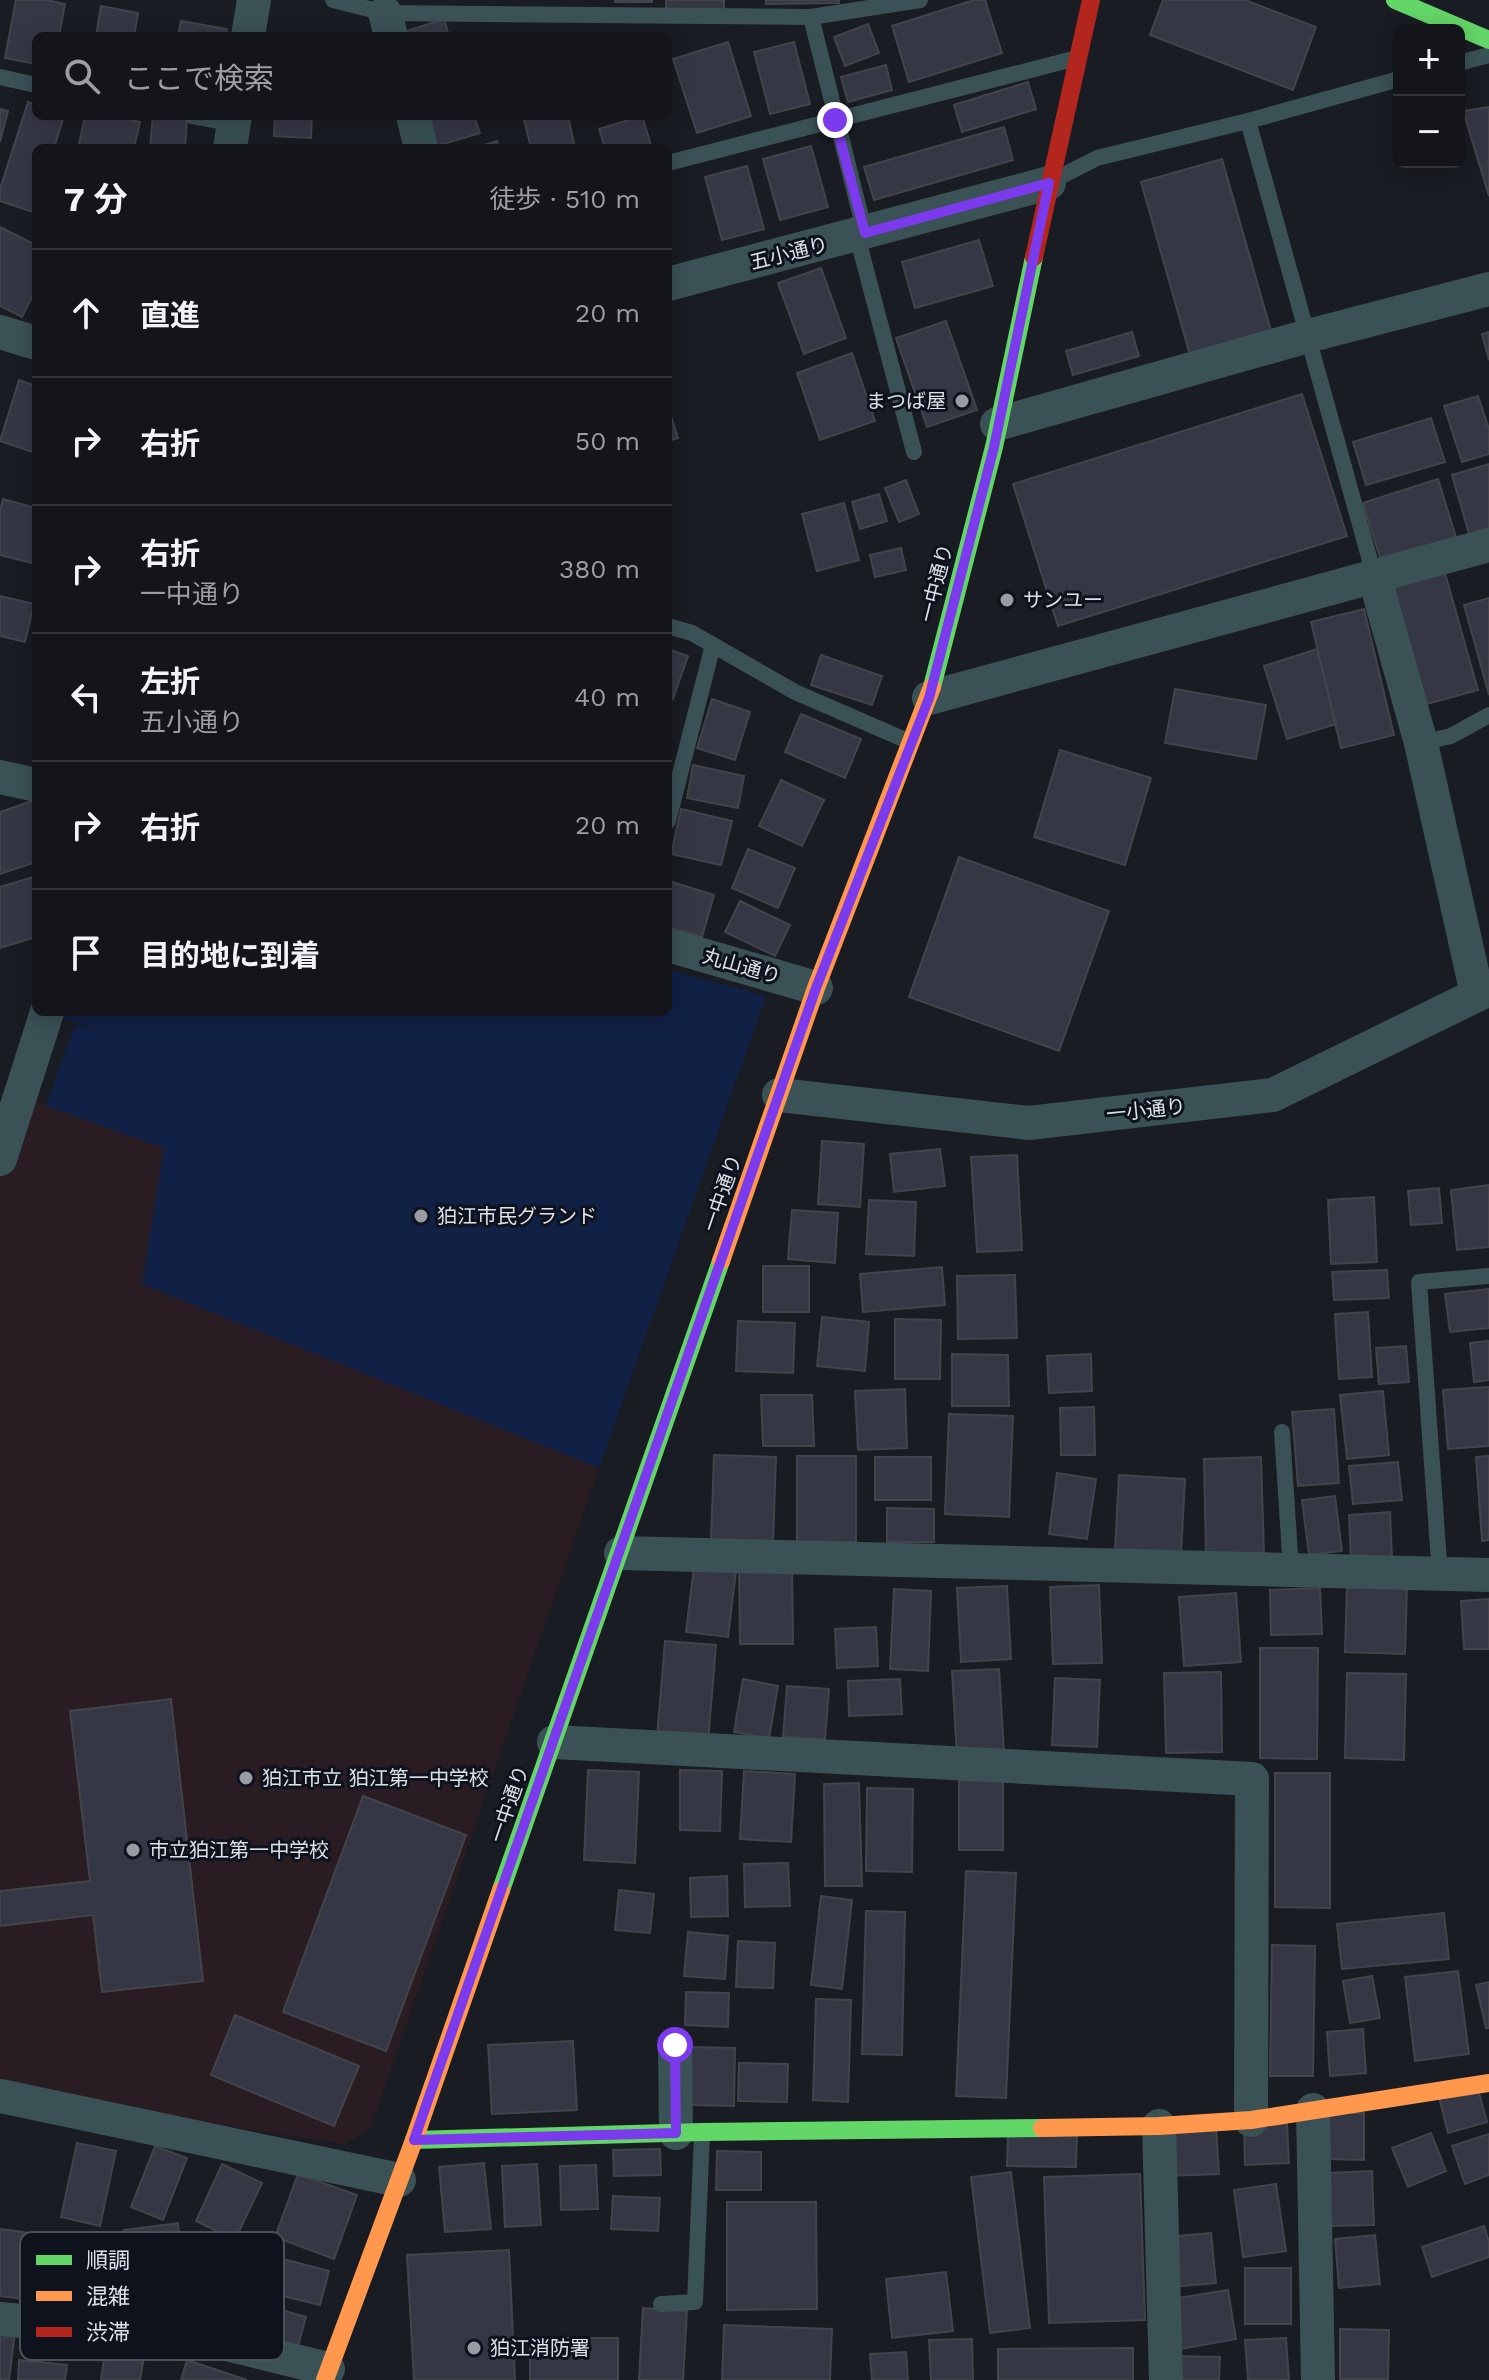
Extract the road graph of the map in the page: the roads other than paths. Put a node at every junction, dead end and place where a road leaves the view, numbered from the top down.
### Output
1 (254, 0) edge
2 (333, 0) edge
3 (920, 0) edge
4 (1091, 0) edge
5 (1395, 0) edge
6 (389, 16) edge
7 (811, 17) junction
8 (249, 32) edge
9 (1489, 40) edge
10 (1489, 55) edge
11 (1078, 57) junction
12 (1465, 61) edge
13 (0, 77) edge
14 (1393, 81) edge
15 (32, 84) edge
16 (205, 120) edge
17 (414, 120) edge
18 (835, 120) junction
19 (1248, 121) junction
20 (233, 129) edge
21 (420, 144) edge
22 (672, 162) edge
23 (1049, 183) junction
24 (861, 234) junction
25 (672, 283) edge
26 (1489, 289) edge
27 (0, 332) edge
28 (1308, 336) junction
29 (32, 342) edge
30 (997, 424) junction
31 (914, 452) dead end
32 (1489, 545) edge
33 (1374, 575) junction
34 (672, 627) edge
35 (713, 645) junction
36 (929, 698) junction
37 (1489, 715) edge
38 (912, 743) junction
39 (1421, 743) junction
40 (0, 777) edge
41 (32, 784) edge
42 (672, 805) edge
43 (672, 946) edge
44 (816, 988) junction
45 (1483, 991) edge
46 (46, 1016) edge
47 (779, 1095) junction
48 (0, 1159) edge
49 (1489, 1276) edge
50 (1282, 1432) dead end
51 (621, 1553) junction
52 (1291, 1570) junction
53 (1489, 1575) edge
54 (1440, 1576) junction
55 (554, 1742) junction
56 (675, 2045) dead end
57 (1489, 2083) edge
58 (0, 2096) edge
59 (1313, 2110) junction
60 (1251, 2120) junction
61 (1159, 2126) junction
62 (689, 2133) junction
63 (414, 2140) junction
64 (399, 2180) junction
65 (661, 2304) dead end
66 (0, 2319) edge
67 (20, 2321) edge
68 (279, 2360) edge
69 (327, 2374) edge
70 (1166, 2380) edge
71 (1318, 2380) edge

1 - 8 street
2 - 6 lane
3 - 7 lane
4 - 11 street, 一中通り
5 - 9 street
6 - 7 lane
7 - 18 lane
10 - 12 lane
11 - 18 lane
11 - 23 street, 一中通り
13 - 15 lane
14 - 19 lane
16 - 20 lane
17 - 21 street
18 - 22 lane
18 - 24 lane
19 - 23 lane
19 - 28 lane
23 - 24 street, 五小通り
23 - 30 street, 一中通り
24 - 25 street, 五小通り
24 - 31 lane
26 - 28 street
27 - 29 street
28 - 30 street
28 - 33 lane
30 - 36 street, 一中通り
32 - 33 street
33 - 36 street
33 - 39 street
34 - 35 lane
35 - 38 lane
35 - 42 lane
36 - 38 street, 一中通り
37 - 39 lane
38 - 44 street, 一中通り
39 - 45 street
40 - 41 street
43 - 44 street, 丸山通り
44 - 47 street, 一中通り
45 - 47 street, 一小通り
46 - 48 street
47 - 51 street, 一中通り
49 - 54 lane
50 - 52 lane
51 - 52 street
51 - 55 street, 一中通り
52 - 54 street
53 - 54 street
55 - 60 street
55 - 63 street, 一中通り
56 - 62 street
57 - 59 street
58 - 64 street
59 - 60 street
59 - 71 street
60 - 61 street
61 - 62 street
61 - 70 street
62 - 63 street
62 - 65 lane
63 - 64 street, 一中通り
64 - 69 street, 一中通り
66 - 67 street
68 - 69 street

